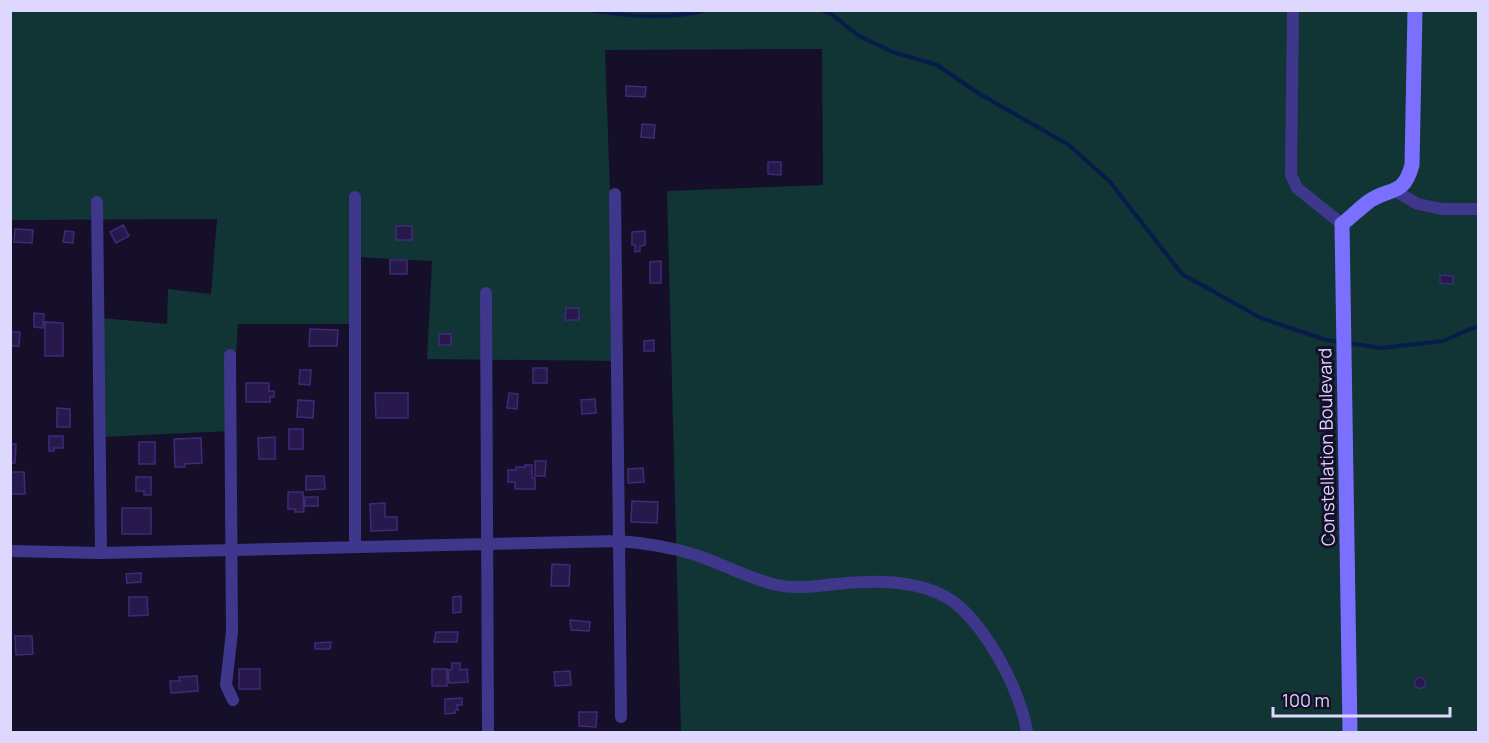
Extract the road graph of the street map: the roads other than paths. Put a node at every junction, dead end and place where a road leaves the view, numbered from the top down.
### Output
1 (1293, 10) edge
2 (1415, 10) edge
3 (1395, 191) junction
4 (615, 194) dead end
5 (355, 197) dead end
6 (97, 202) dead end
7 (1479, 209) edge
8 (1342, 224) junction
9 (486, 293) dead end
10 (230, 354) dead end
11 (620, 541) junction
12 (487, 543) junction
13 (355, 546) junction
14 (231, 549) junction
15 (10, 551) edge
16 (101, 553) junction
17 (233, 700) dead end
18 (621, 717) dead end
19 (488, 732) edge
20 (1027, 732) edge
21 (1350, 732) edge

1 - 8 street
2 - 3 street
3 - 7 street
3 - 8 street
4 - 11 street
5 - 13 street
6 - 16 street
8 - 21 street, Constellation Boulevard
9 - 12 street
10 - 14 street
11 - 12 street
11 - 18 street
11 - 20 street
12 - 13 street
12 - 19 street
13 - 14 street
14 - 16 street
14 - 17 street
15 - 16 street

